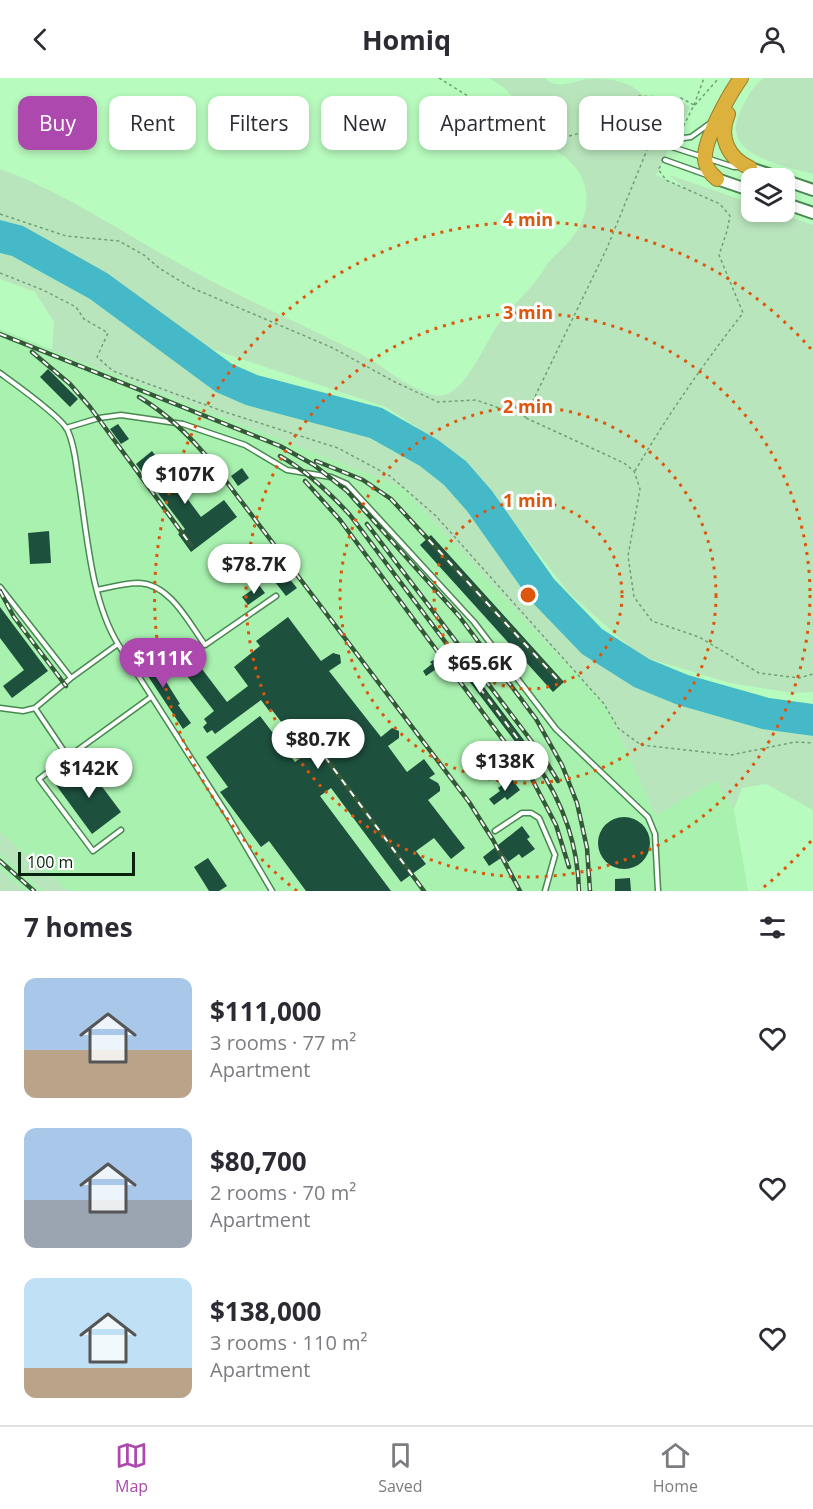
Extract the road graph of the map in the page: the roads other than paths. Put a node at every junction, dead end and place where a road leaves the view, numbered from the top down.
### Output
1 (741, 78) edge
2 (748, 78) edge
3 (723, 110) junction
4 (684, 138) edge
5 (681, 150) edge
6 (705, 158) junction
7 (665, 160) road end
8 (750, 168) joint
9 (717, 179) junction
10 (795, 184) edge
11 (741, 187) edge
12 (813, 190) edge
13 (795, 207) edge
14 (813, 213) edge
15 (0, 373) edge
16 (66, 428) junction
17 (0, 586) edge
18 (97, 590) junction
19 (276, 596) dead end
20 (117, 644) junction
21 (70, 678) junction
22 (151, 696) junction
23 (0, 708) edge
24 (35, 708) junction
25 (68, 757) junction
26 (121, 830) dead end
27 (495, 831) dead end
28 (272, 891) edge
29 (545, 891) edge
30 (658, 891) edge

1 - 3 highway
2 - 8 highway
3 - 4 lane
3 - 6 highway
5 - 6 lane
6 - 8 lane
6 - 9 highway
7 - 9 lane
9 - 11 main road
10 - 12 main road
13 - 14 main road
15 - 16 lane
16 - 18 lane
16 - 30 lane
17 - 21 lane
18 - 19 lane
18 - 20 lane
20 - 21 lane
20 - 22 lane
21 - 24 lane
22 - 25 lane
22 - 28 lane
23 - 24 lane
24 - 25 lane
25 - 26 lane
27 - 29 lane

